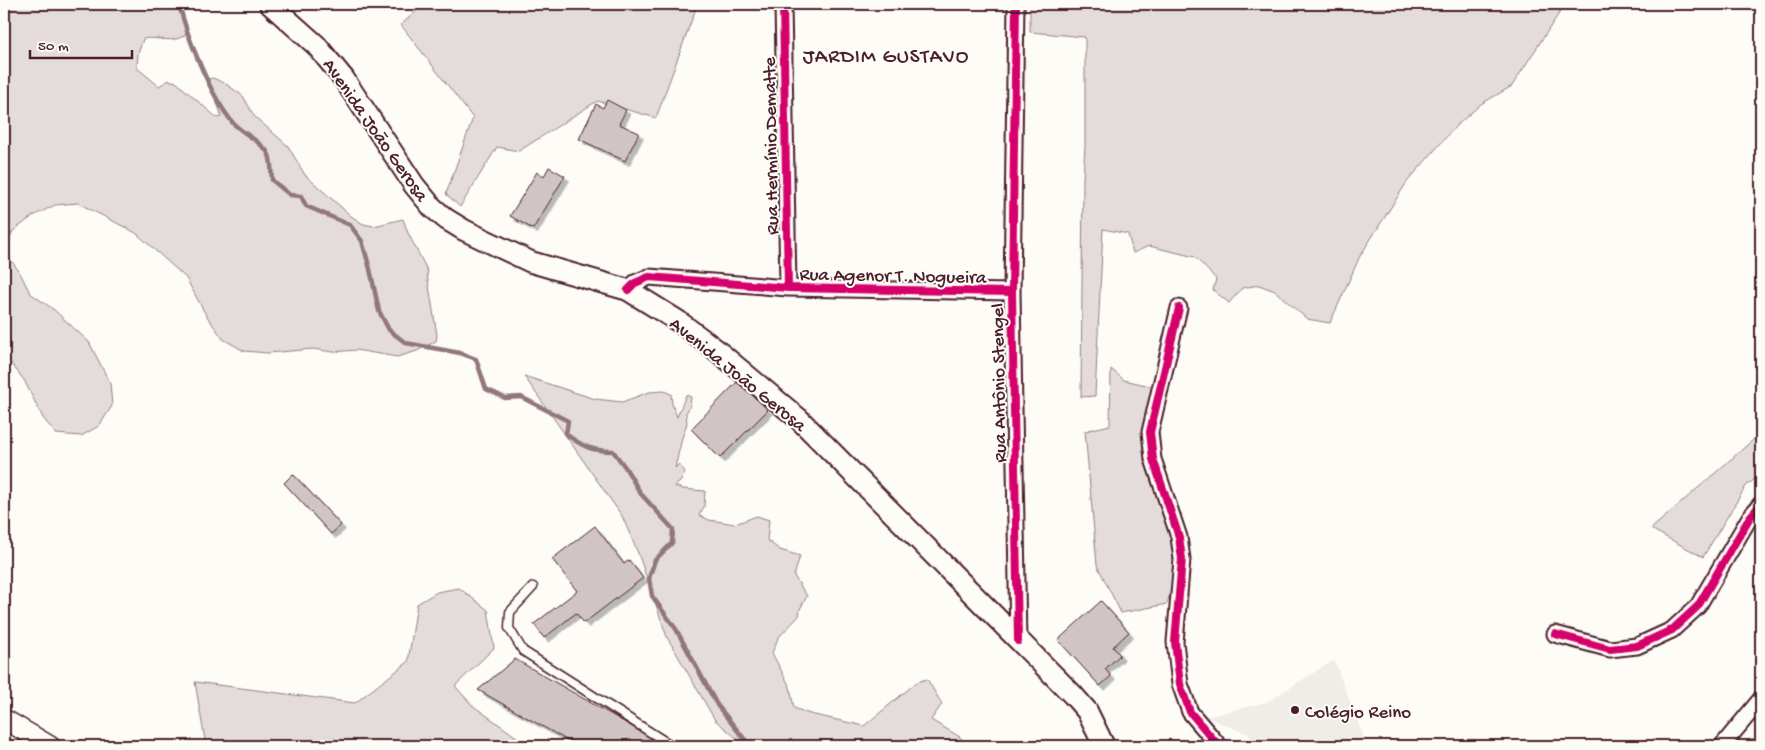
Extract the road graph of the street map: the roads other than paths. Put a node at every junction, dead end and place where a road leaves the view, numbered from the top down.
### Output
1 (270, 4) edge
2 (783, 4) edge
3 (1016, 4) edge
4 (788, 288) junction
5 (628, 290) junction
6 (1012, 292) junction
7 (1179, 308) dead end
8 (1761, 504) edge
9 (533, 587) dead end
10 (1555, 634) dead end
11 (1018, 641) junction
12 (1761, 699) edge
13 (4, 719) edge
14 (50, 746) edge
15 (672, 746) edge
16 (1104, 746) edge
17 (1218, 746) edge
18 (1722, 746) edge

1 - 5 main road, Avenida João Gerosa
2 - 4 street, Rua Hermínio Dematte
3 - 6 street, Rua Antônio Stengel
4 - 5 street, Rua Agenor T. Nogueira
4 - 6 street, Rua Agenor T. Nogueira
5 - 11 main road, Avenida João Gerosa
6 - 11 street, Rua Antônio Stengel
7 - 17 street
8 - 10 street
9 - 15 lane
11 - 16 main road, Avenida João Gerosa
12 - 18 street
13 - 14 street

